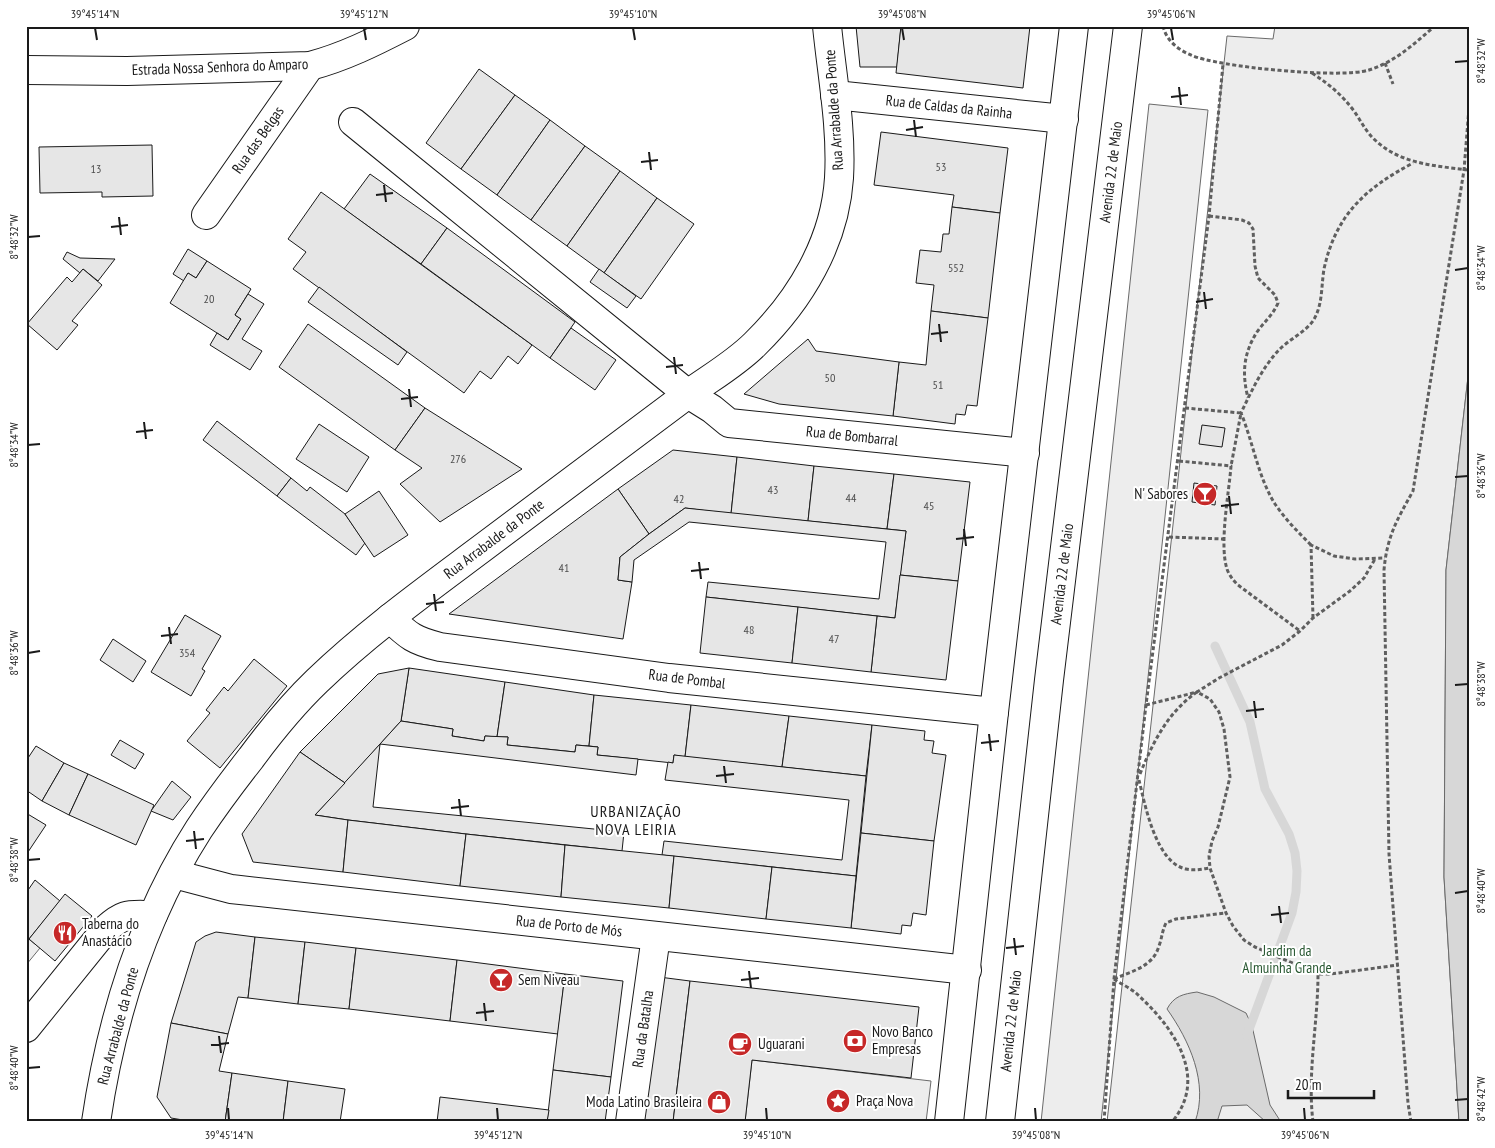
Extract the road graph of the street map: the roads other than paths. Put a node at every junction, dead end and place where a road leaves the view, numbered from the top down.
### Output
1 (405, 26) edge
2 (827, 26) edge
3 (1074, 26) edge
4 (1128, 26) edge
5 (310, 66) junction
6 (26, 70) edge
7 (835, 95) junction
8 (1064, 119) junction
9 (353, 122) dead end
10 (206, 215) dead end
11 (688, 394) junction
12 (1025, 452) junction
13 (390, 618) junction
14 (994, 712) junction
15 (174, 874) junction
16 (153, 915) junction
17 (656, 936) junction
18 (967, 970) junction
19 (26, 1028) edge
20 (96, 1122) edge
21 (630, 1122) edge
22 (950, 1122) edge
23 (1000, 1122) edge

1 - 5 street, Estrada Nossa Senhora do Amparo
2 - 7 street, Rua Arrabalde da Ponte
3 - 8 street
4 - 23 street, Avenida 22 de Maio
5 - 6 street, Estrada Nossa Senhora do Amparo
5 - 10 street, Rua das Belgas
7 - 8 street, Rua de Caldas da Rainha
7 - 11 street, Rua Arrabalde da Ponte
8 - 12 street
9 - 11 street, Rua de Bombarral
11 - 12 street, Rua de Bombarral
11 - 13 street, Rua Arrabalde da Ponte
12 - 14 street
13 - 14 street, Rua de Pombal
13 - 15 street, Rua Arrabalde da Ponte
14 - 18 street
15 - 16 street, Rua Arrabalde da Ponte
15 - 17 street, Rua de Porto de Mós
16 - 19 street
16 - 20 street, Rua Arrabalde da Ponte
17 - 18 street, Rua de Porto de Mós
17 - 21 street, Rua da Batalha
18 - 22 street

